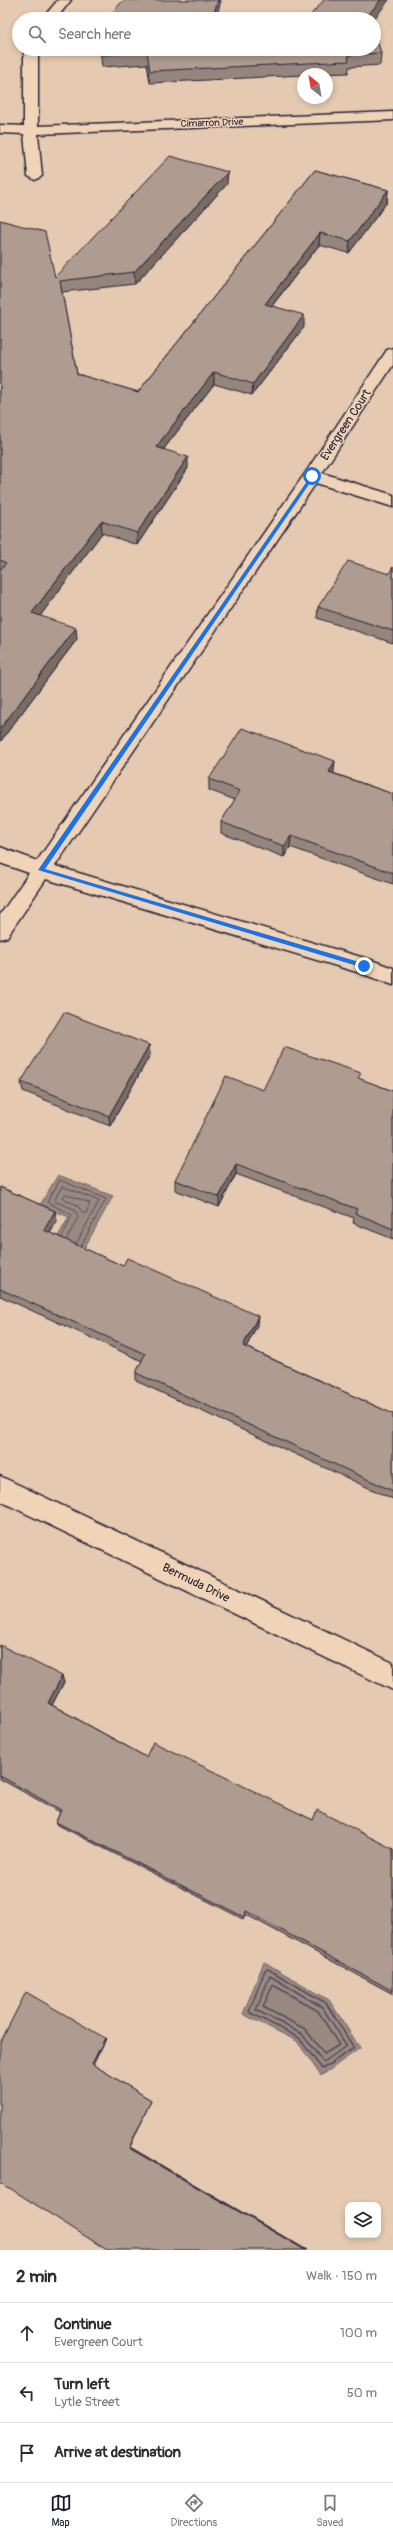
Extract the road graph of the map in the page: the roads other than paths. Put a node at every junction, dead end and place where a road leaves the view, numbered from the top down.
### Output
1 (65, 0) edge
2 (55, 12) edge
3 (31, 56) edge
4 (393, 116) edge
5 (0, 129) edge
6 (31, 130) junction
7 (35, 176) dead end
8 (393, 353) edge
9 (312, 476) junction
10 (393, 501) edge
11 (0, 855) edge
12 (41, 870) junction
13 (0, 931) edge
14 (393, 977) edge
15 (0, 1488) edge
16 (393, 1677) edge

1 - 2 street
3 - 6 street
4 - 6 street, Cimarron Drive
5 - 6 street, Cimarron Drive
6 - 7 street
8 - 9 street, Evergreen Court
9 - 10 street
9 - 12 street, Evergreen Court
11 - 12 street
12 - 13 street, Evergreen Court
12 - 14 street
15 - 16 street, Bermuda Drive

